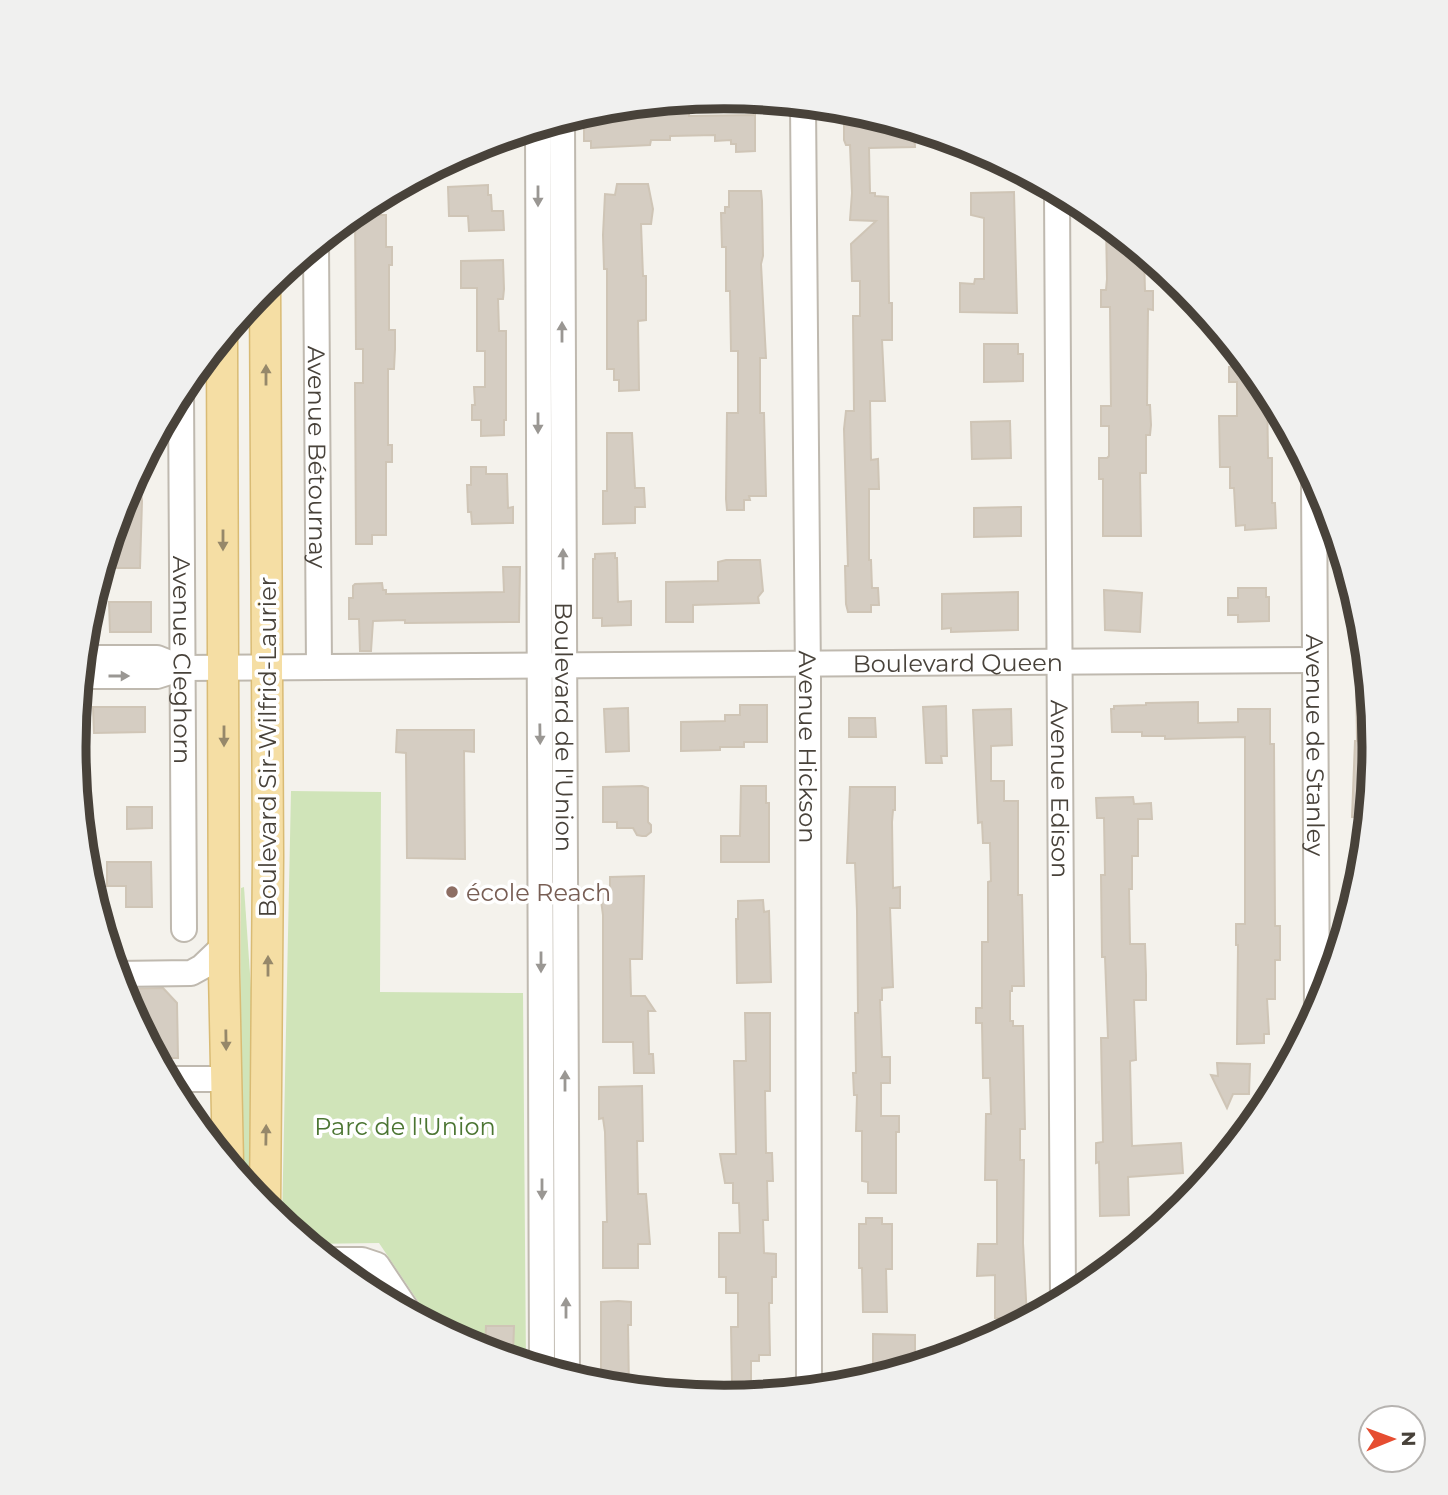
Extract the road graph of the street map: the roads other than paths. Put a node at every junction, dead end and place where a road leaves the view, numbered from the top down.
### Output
1 (803, 115) edge
2 (562, 130) edge
3 (538, 137) edge
4 (1057, 204) edge
5 (316, 257) edge
6 (265, 304) edge
7 (222, 354) edge
8 (181, 412) edge
9 (1314, 503) edge
10 (92, 658) edge
11 (1315, 660) junction
12 (1060, 662) junction
13 (808, 664) junction
14 (551, 666) junction
15 (268, 667) junction
16 (319, 667) junction
17 (182, 668) junction
18 (224, 668) junction
19 (90, 676) edge
20 (184, 929) dead end
21 (224, 946) junction
22 (128, 974) edge
23 (1317, 984) edge
24 (179, 1079) edge
25 (226, 1079) junction
26 (228, 1148) edge
27 (265, 1191) edge
28 (344, 1260) edge
29 (1063, 1288) edge
30 (397, 1295) edge
31 (542, 1359) edge
32 (567, 1366) edge
33 (809, 1380) edge

1 - 13 street, Avenue Hickson
14 -> 2 street, Boulevard de l'Union
3 -> 14 street, Boulevard de l'Union
4 - 12 street, Avenue Edison
5 - 16 street, Avenue Bétournay
15 -> 6 main road, Boulevard Sir-Wilfrid-Laurier
7 -> 18 main road, Boulevard Sir-Wilfrid-Laurier
8 - 17 street, Avenue Cleghorn
9 - 11 street, Avenue de Stanley
10 - 17 street, Boulevard Queen
11 - 12 street, Boulevard Queen
11 - 23 street, Avenue de Stanley
12 - 13 street, Boulevard Queen
12 - 29 street, Avenue Edison
13 - 14 street, Boulevard Queen
13 - 33 street, Avenue Hickson
14 - 16 street, Boulevard Queen
14 -> 31 street, Boulevard de l'Union
32 -> 14 street, Boulevard de l'Union
15 - 16 street, Boulevard Queen
15 - 18 street, Boulevard Queen
27 -> 15 main road, Boulevard Sir-Wilfrid-Laurier
17 - 18 street, Boulevard Queen
19 -> 17 street, Boulevard Queen
17 - 20 street, Avenue Cleghorn
18 -> 21 main road, Boulevard Sir-Wilfrid-Laurier
21 - 22 street
21 -> 25 main road, Boulevard Sir-Wilfrid-Laurier
24 - 25 street
25 - 26 main road, Boulevard Sir-Wilfrid-Laurier
28 - 30 street

